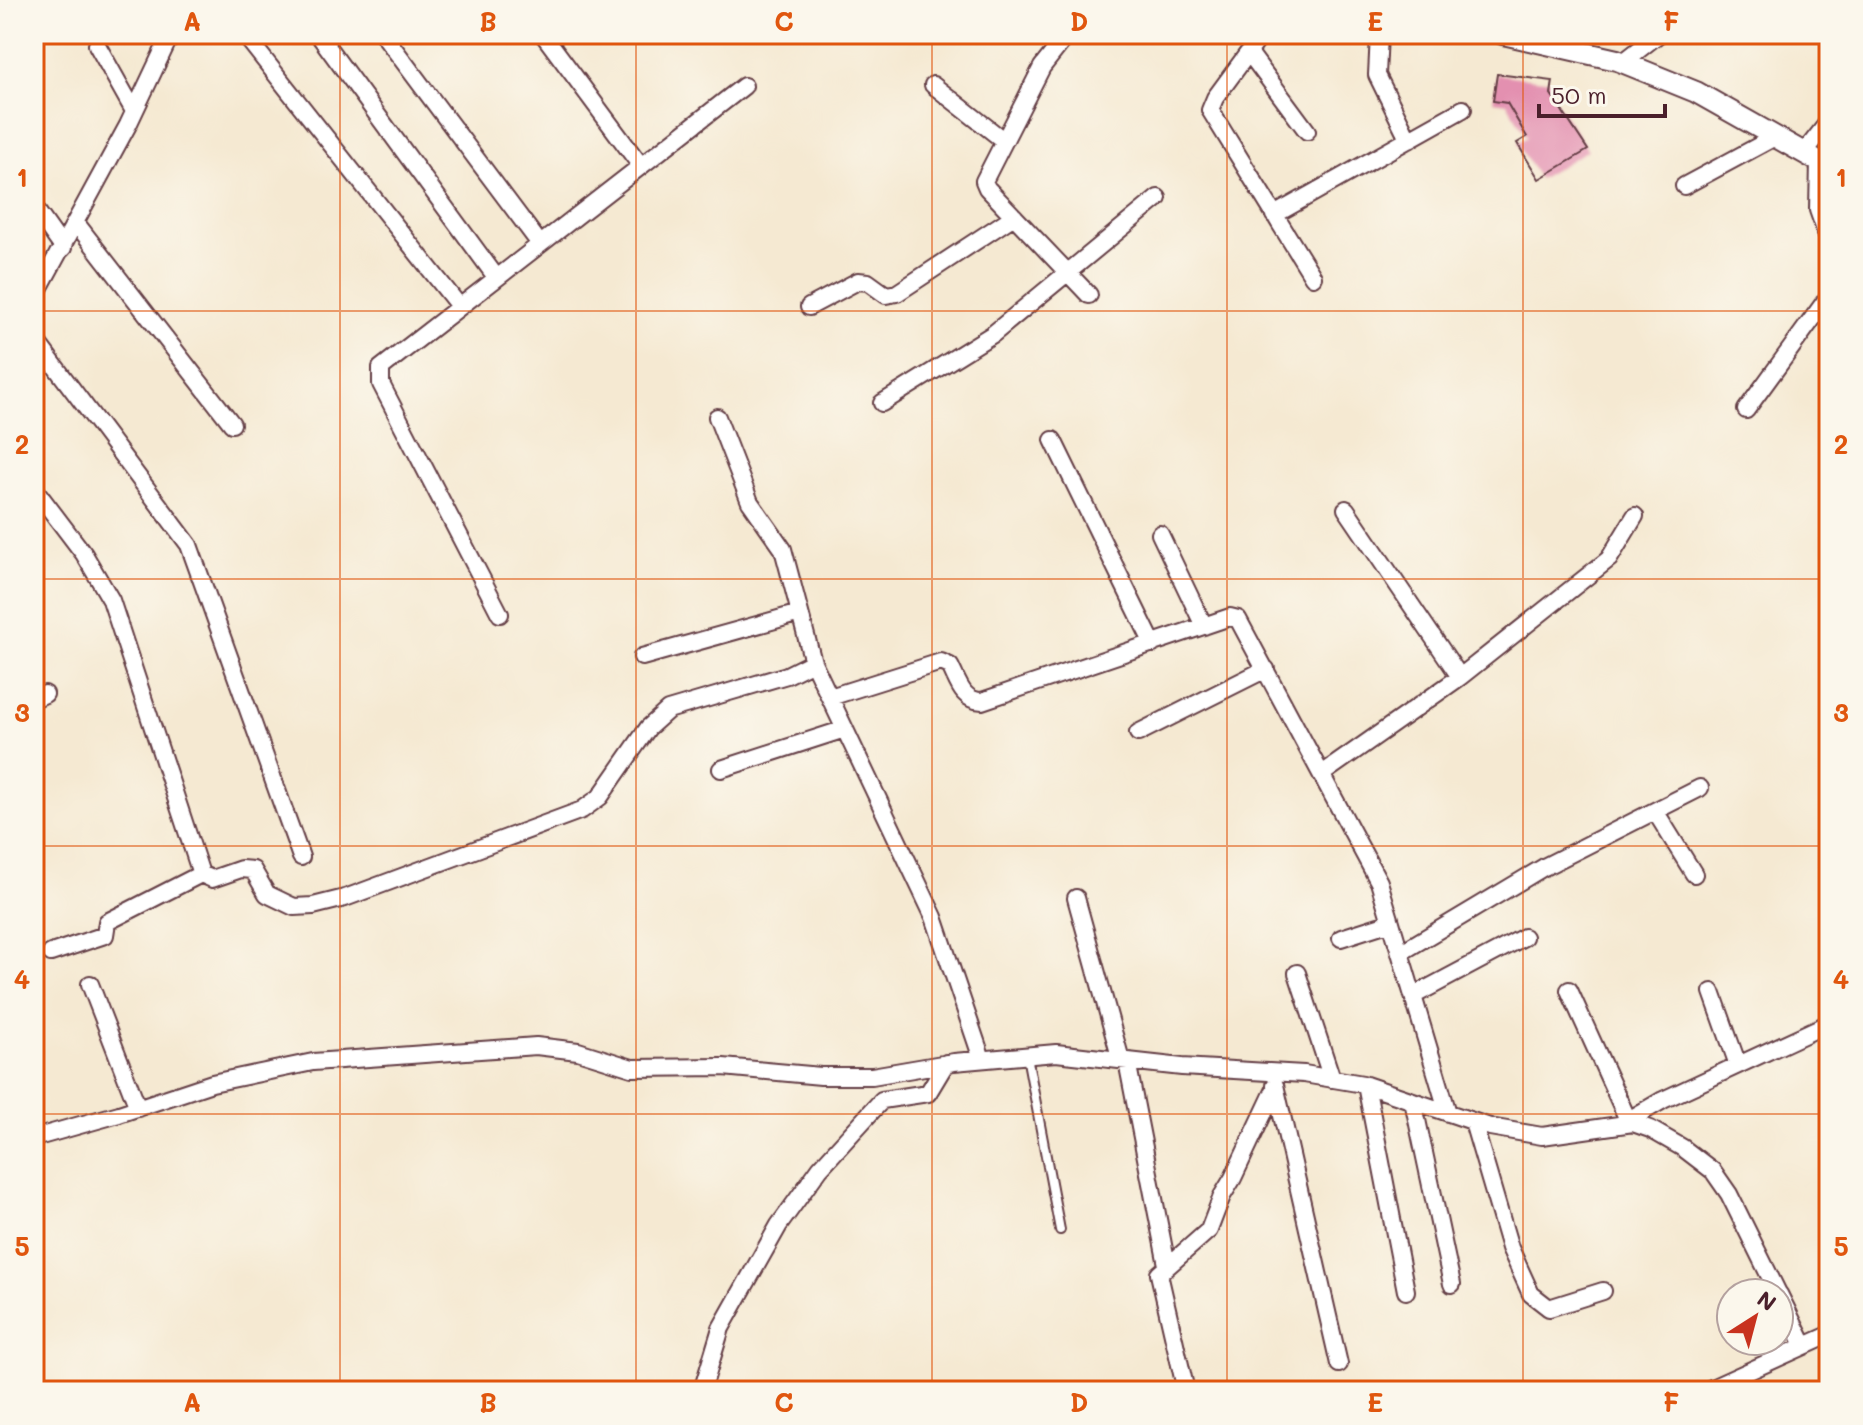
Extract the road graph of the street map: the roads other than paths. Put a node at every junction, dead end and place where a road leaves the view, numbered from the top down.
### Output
1 (171, 34) edge
2 (244, 34) edge
3 (318, 34) edge
4 (383, 34) edge
5 (1068, 34) edge
6 (1262, 34) edge
7 (1379, 34) edge
8 (1503, 34) edge
9 (1659, 34) edge
10 (1533, 36) edge
11 (551, 37) edge
12 (97, 45) dead end
13 (1250, 54) junction
14 (1622, 63) junction
15 (933, 85) dead end
16 (744, 86) dead end
17 (1463, 109) dead end
18 (134, 111) junction
19 (1829, 121) edge
20 (1307, 131) dead end
21 (1775, 137) junction
22 (1003, 140) junction
23 (1409, 140) junction
24 (1817, 160) edge
25 (641, 166) junction
26 (1684, 186) dead end
27 (1158, 198) dead end
28 (34, 207) edge
29 (1274, 215) junction
30 (1014, 216) junction
31 (76, 223) junction
32 (1829, 241) edge
33 (540, 244) junction
34 (63, 248) junction
35 (1067, 274) junction
36 (496, 277) junction
37 (1313, 277) dead end
38 (1089, 295) dead end
39 (1829, 296) edge
40 (34, 298) edge
41 (459, 306) junction
42 (809, 307) dead end
43 (34, 338) edge
44 (882, 403) dead end
45 (1746, 410) dead end
46 (717, 417) dead end
47 (232, 424) dead end
48 (1053, 440) dead end
49 (34, 488) edge
50 (1346, 509) dead end
51 (1635, 516) dead end
52 (1160, 534) dead end
53 (800, 613) junction
54 (500, 614) dead end
55 (1204, 626) junction
56 (1153, 644) junction
57 (642, 657) dead end
58 (813, 662) junction
59 (1266, 669) junction
60 (1460, 677) junction
61 (830, 697) junction
62 (845, 729) junction
63 (1138, 733) dead end
64 (721, 769) dead end
65 (1322, 774) junction
66 (1700, 788) dead end
67 (1655, 811) junction
68 (301, 857) dead end
69 (201, 874) junction
70 (1694, 874) dead end
71 (1076, 898) dead end
72 (1391, 922) junction
73 (1524, 937) dead end
74 (1341, 938) dead end
75 (51, 953) dead end
76 (1400, 953) junction
77 (1297, 973) dead end
78 (90, 984) dead end
79 (1569, 990) dead end
80 (1712, 992) dead end
81 (1413, 996) junction
82 (1829, 1023) edge
83 (1027, 1056) junction
84 (982, 1059) junction
85 (1124, 1061) junction
86 (946, 1063) junction
87 (1738, 1065) junction
88 (1332, 1079) junction
89 (1275, 1081) junction
90 (1366, 1085) junction
91 (1413, 1101) junction
92 (138, 1108) junction
93 (1448, 1113) junction
94 (1473, 1122) junction
95 (1624, 1123) junction
96 (34, 1138) edge
97 (1060, 1230) dead end
98 (1167, 1265) junction
99 (1770, 1277) edge
100 (1452, 1284) dead end
101 (1406, 1291) dead end
102 (1603, 1291) dead end
103 (1795, 1327) edge
104 (1829, 1335) edge
105 (1804, 1345) junction
106 (1339, 1364) dead end
107 (702, 1391) edge
108 (1186, 1391) edge
109 (1705, 1391) edge

1 - 18 street
2 - 41 street
3 - 36 street
4 - 33 street
5 - 22 street
6 - 13 street
7 - 23 street
8 - 10 street
9 - 14 street
10 - 14 street
11 - 25 street
12 - 18 street
13 - 20 street
13 - 29 street
14 - 21 street
15 - 22 street
16 - 25 street
17 - 23 street
18 - 31 street
19 - 24 street
21 - 24 street
21 - 26 street
22 - 30 street
23 - 29 street
24 - 32 street
25 - 33 street
27 - 35 street
28 - 34 street
29 - 37 street
30 - 35 street
30 - 42 street
31 - 34 street
31 - 47 street
33 - 36 street
34 - 40 street
35 - 38 street
35 - 44 street
36 - 41 street
39 - 45 street
41 - 54 street
43 - 68 street
46 - 53 street
48 - 56 street
49 - 69 street
50 - 60 street
51 - 60 street
52 - 55 street
53 - 57 street
53 - 58 street
55 - 56 street
55 - 59 street
56 - 61 street
58 - 61 street
58 - 69 street
59 - 63 street
59 - 65 street
60 - 65 street
61 - 62 street
62 - 64 street
62 - 84 street
65 - 72 street
66 - 67 street
67 - 70 street
67 - 76 street
69 - 75 street
71 - 85 street
72 - 74 street
72 - 76 street
73 - 81 street
76 - 81 street
77 - 88 street
78 - 92 street
79 - 95 street
80 - 87 street
81 - 93 street
82 - 87 street
83 - 84 street
83 - 85 street
83 - 97 lane
84 - 86 street
85 - 89 street
85 - 98 street
86 - 92 street
86 - 107 street
87 - 95 street
88 - 89 street
88 - 90 street
89 - 98 street
89 - 106 street
90 - 91 street
90 - 101 street
91 - 93 street
91 - 100 street
92 - 96 street
93 - 94 street
94 - 95 street
94 - 102 street
95 - 99 street
98 - 108 street
103 - 105 street
104 - 105 street
105 - 109 street

